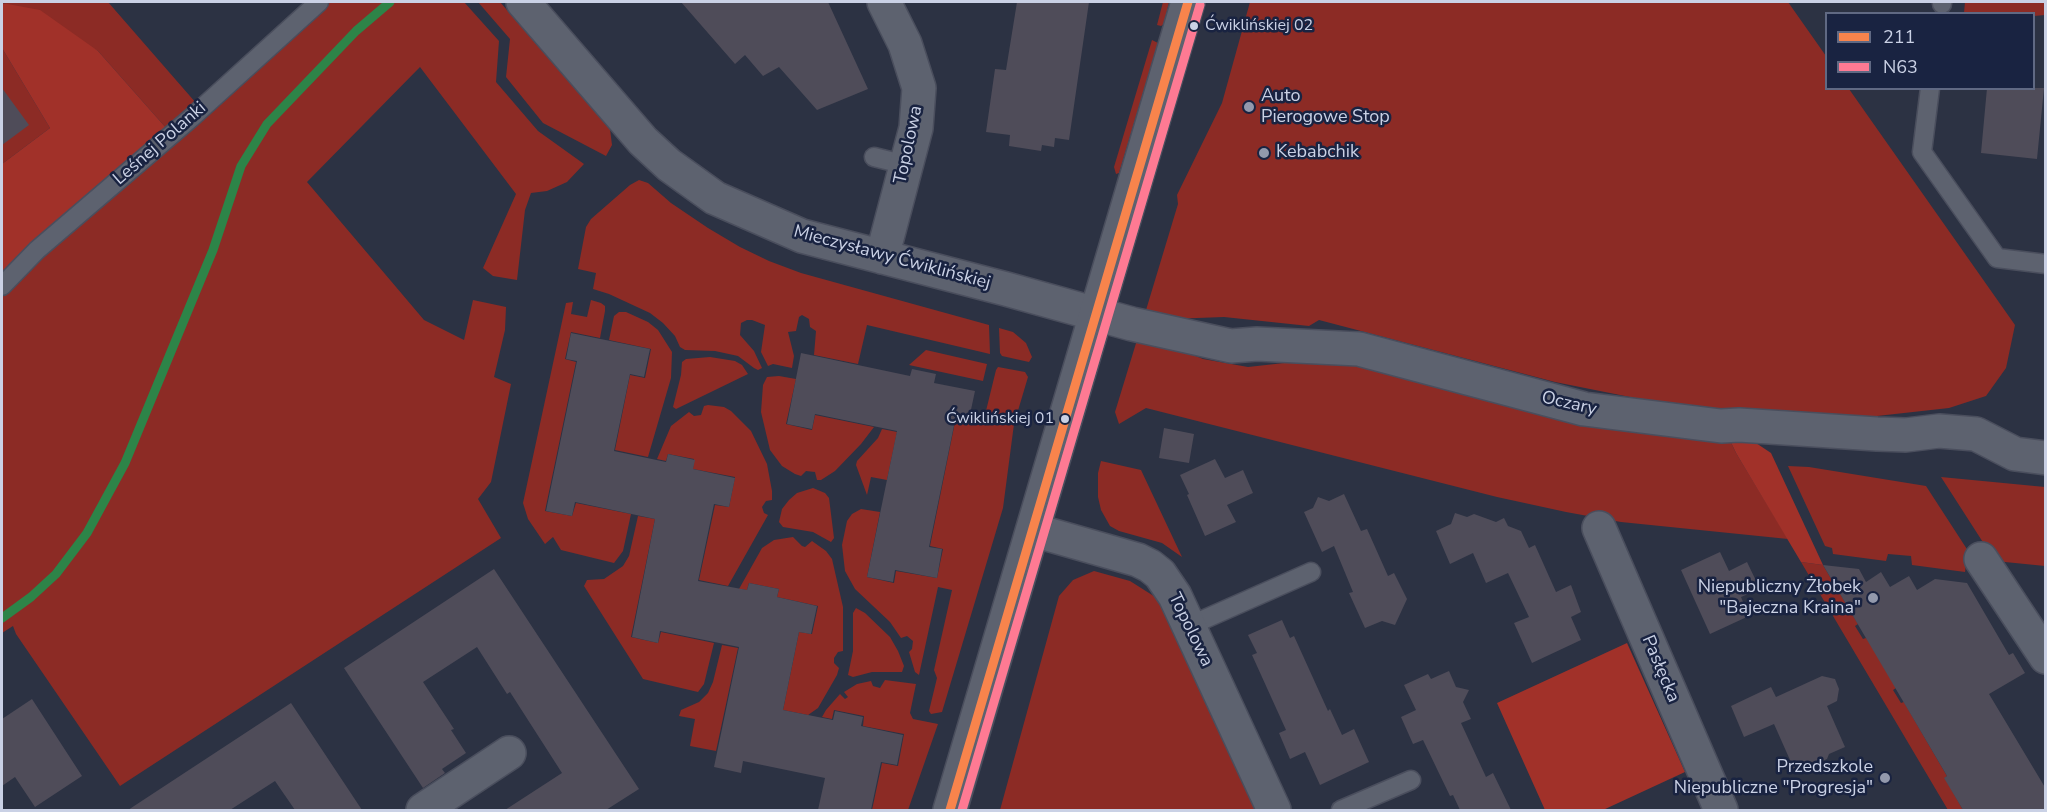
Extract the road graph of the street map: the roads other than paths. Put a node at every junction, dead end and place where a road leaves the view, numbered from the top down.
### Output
1 (319, 2) edge
2 (523, 2) edge
3 (884, 2) edge
4 (1188, 2) edge
5 (1930, 90) edge
6 (873, 157) dead end
7 (906, 165) junction
8 (882, 257) junction
9 (2046, 264) edge
10 (2, 286) edge
11 (1096, 315) junction
12 (2046, 458) edge
13 (1599, 528) dead end
14 (1033, 530) junction
15 (1981, 559) dead end
16 (1311, 572) dead end
17 (1189, 626) junction
18 (2046, 657) edge
19 (509, 753) dead end
20 (1411, 780) dead end
21 (423, 810) edge
22 (950, 810) edge
23 (1274, 810) edge
24 (1341, 810) edge
25 (1721, 810) edge

1 - 10 lane, Leśnej Polanki
2 - 8 street, Mieczysławy Ćwiklińskiej
3 - 7 street, Topolowa
4 - 11 street
5 - 9 lane
6 - 7 lane
7 - 8 street, Topolowa
8 - 11 street, Mieczysławy Ćwiklińskiej
11 - 12 street, Oczary
11 - 14 street
13 - 25 street, Pasłęcka
14 - 17 street, Topolowa
14 - 22 street
15 - 18 street
16 - 17 lane
17 - 23 street, Topolowa
19 - 21 street
20 - 24 lane

